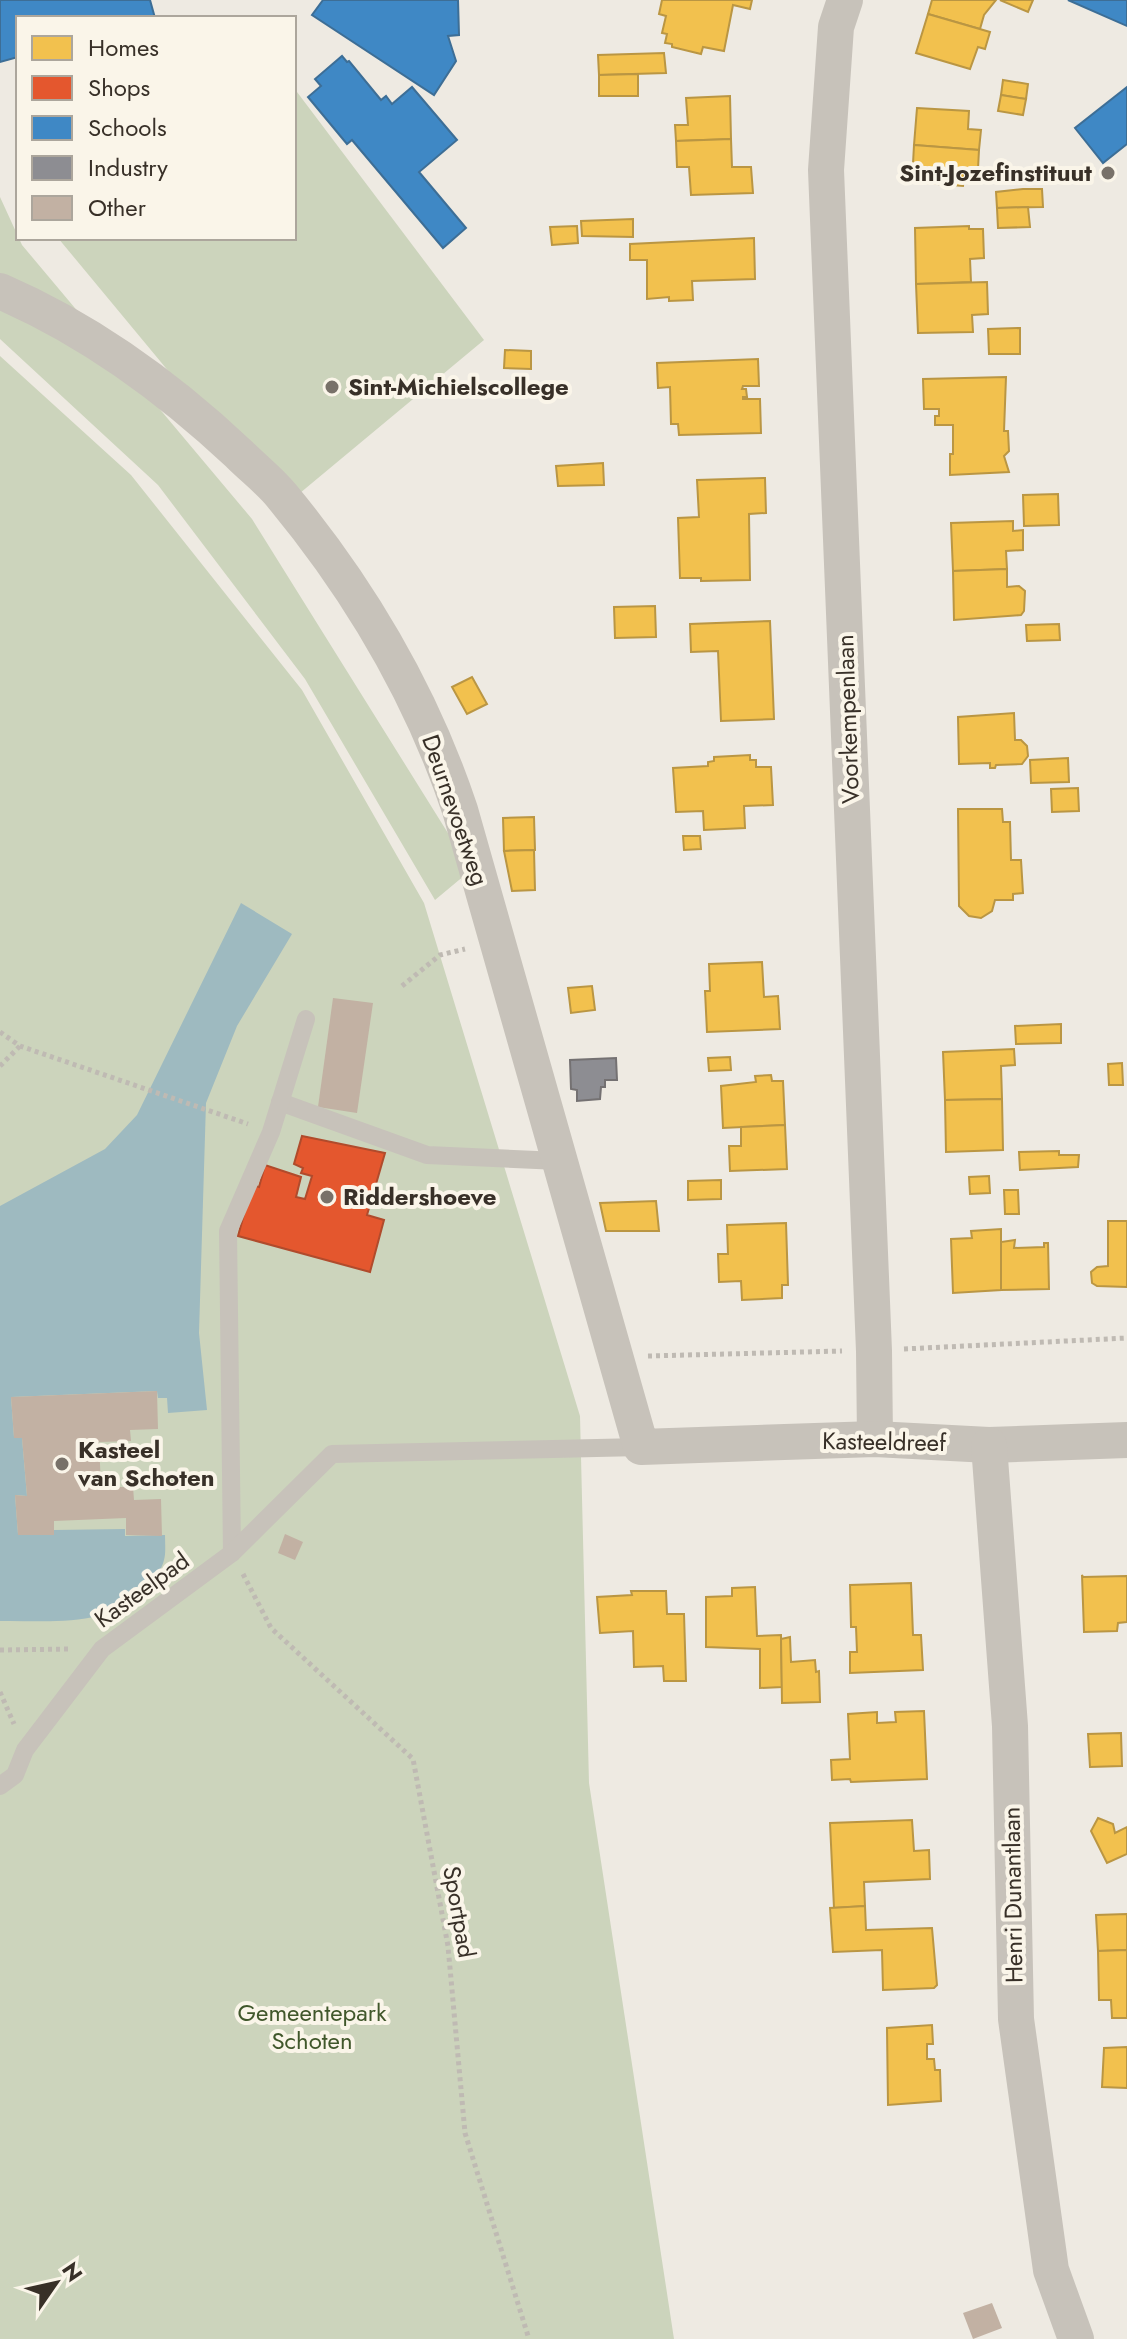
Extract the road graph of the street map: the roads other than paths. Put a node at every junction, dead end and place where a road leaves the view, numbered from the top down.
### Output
1 (845, 0) edge
2 (0, 291) edge
3 (306, 1019) dead end
4 (280, 1102) junction
5 (559, 1161) junction
6 (875, 1439) junction
7 (1127, 1440) edge
8 (989, 1445) junction
9 (641, 1447) junction
10 (232, 1553) junction
11 (0, 1786) edge
12 (1076, 2339) edge

1 - 6 street, Voorkempenlaan
2 - 5 street, Deurnevoetweg
3 - 4 lane
4 - 5 lane
4 - 10 lane
5 - 9 street, Deurnevoetweg
6 - 8 street, Kasteeldreef
6 - 9 street, Kasteeldreef
7 - 8 street, Kasteeldreef
8 - 12 street, Henri Dunantlaan
9 - 10 lane, Kasteelpad
10 - 11 lane, Kasteelpad

